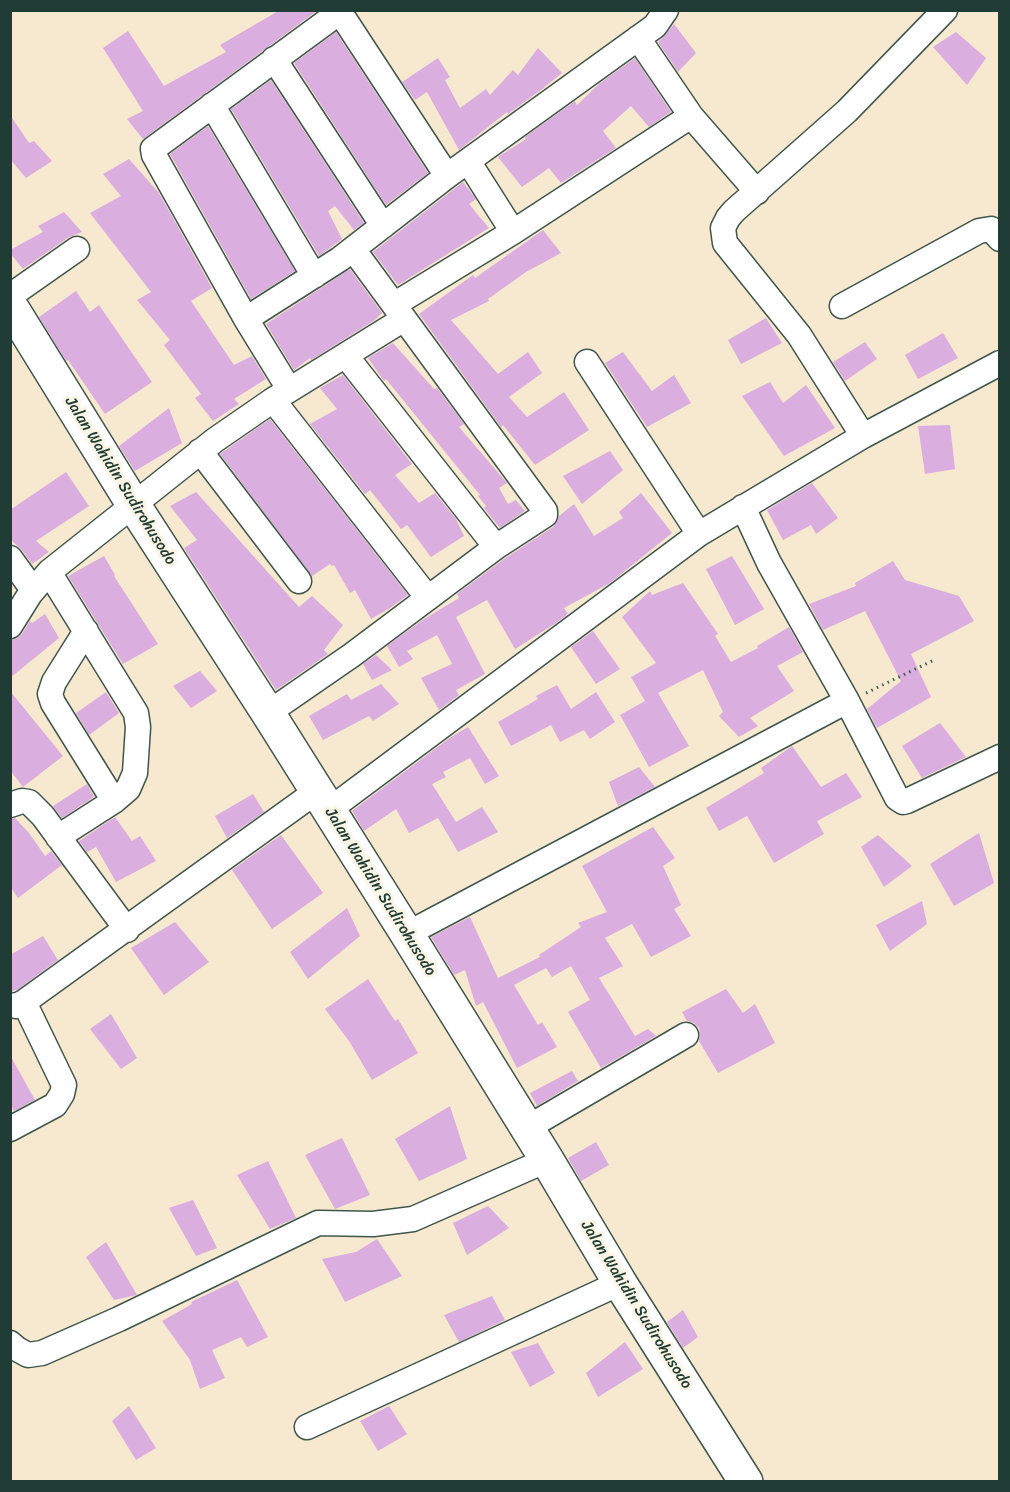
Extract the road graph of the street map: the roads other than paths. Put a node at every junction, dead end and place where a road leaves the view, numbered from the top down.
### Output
1 (666, 10) edge
2 (945, 10) edge
3 (638, 38) junction
4 (274, 59) junction
5 (212, 105) junction
6 (691, 116) junction
7 (468, 161) junction
8 (447, 176) junction
9 (757, 192) junction
10 (383, 226) junction
11 (513, 232) junction
12 (999, 239) edge
13 (77, 249) dead end
14 (353, 249) junction
15 (314, 276) junction
16 (10, 296) edge
17 (10, 305) edge
18 (842, 306) dead end
19 (400, 311) junction
20 (246, 319) junction
21 (346, 356) junction
22 (587, 362) dead end
23 (999, 363) edge
24 (281, 395) junction
25 (863, 436) junction
26 (200, 451) junction
27 (133, 504) junction
28 (742, 507) junction
29 (699, 534) junction
30 (496, 547) junction
31 (10, 558) edge
32 (41, 581) junction
33 (298, 581) dead end
34 (428, 598) junction
35 (10, 626) edge
36 (86, 631) junction
37 (847, 701) junction
38 (268, 713) junction
39 (999, 757) edge
40 (114, 801) junction
41 (323, 801) junction
42 (10, 805) edge
43 (58, 837) junction
44 (127, 930) junction
45 (407, 934) junction
46 (17, 1004) edge
47 (686, 1035) dead end
48 (528, 1128) junction
49 (10, 1129) edge
50 (548, 1160) junction
51 (620, 1283) junction
52 (10, 1343) edge
53 (307, 1427) dead end
54 (746, 1482) edge

1 - 3 street
2 - 9 street
3 - 6 street
3 - 7 street
4 - 5 street
4 - 8 street
4 - 10 street
5 - 15 street
5 - 20 street
6 - 9 street
6 - 11 street
7 - 8 street
7 - 11 street
8 - 10 street
9 - 25 street
10 - 14 street
11 - 19 street
12 - 18 street
13 - 16 street
14 - 15 street
14 - 19 street
15 - 20 street
17 - 27 highway, Jalan Wahidin Sudirohusodo
19 - 21 street
19 - 30 street
20 - 24 street
21 - 24 street
21 - 30 street
22 - 29 street
23 - 25 street
24 - 26 street
24 - 34 street
25 - 28 street
26 - 27 street
26 - 33 street
27 - 32 street
27 - 38 highway, Jalan Wahidin Sudirohusodo
28 - 29 street
28 - 37 street
29 - 41 street
30 - 34 street
31 - 32 street
32 - 35 street
32 - 36 street
34 - 38 street
36 - 40 street
36 - 40 street
37 - 39 street
37 - 45 street
38 - 41 highway, Jalan Wahidin Sudirohusodo
40 - 43 street
41 - 44 street
41 - 45 highway, Jalan Wahidin Sudirohusodo
42 - 43 street
43 - 44 street
44 - 46 street
45 - 48 highway, Jalan Wahidin Sudirohusodo
46 - 49 street
47 - 48 street
48 - 50 highway, Jalan Wahidin Sudirohusodo
50 - 51 highway, Jalan Wahidin Sudirohusodo
50 - 52 street
51 - 53 street
51 - 54 highway, Jalan Wahidin Sudirohusodo

